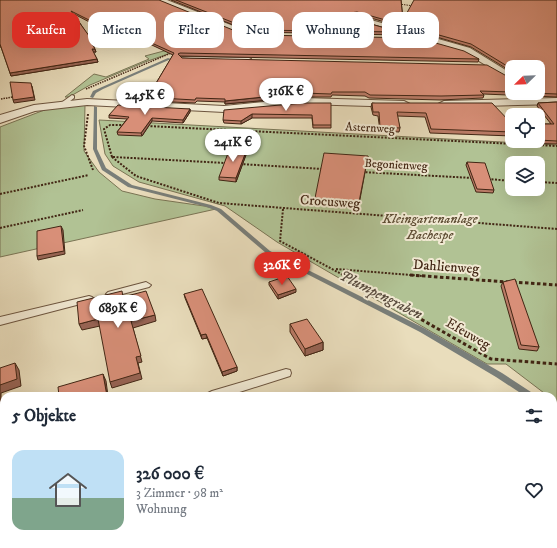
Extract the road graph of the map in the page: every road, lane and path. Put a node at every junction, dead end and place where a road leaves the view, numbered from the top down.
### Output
1 (161, 0) edge
2 (400, 4) edge
3 (414, 6) edge
4 (232, 27) edge
5 (439, 42) edge
6 (182, 58) edge
7 (253, 59) edge
8 (476, 64) edge
9 (491, 65) junction
10 (505, 74) edge
11 (110, 78) dead end
12 (13, 97) edge
13 (1, 99) edge
14 (67, 100) junction
15 (552, 101) edge
16 (89, 102) junction
17 (417, 104) edge
18 (432, 104) edge
19 (0, 119) edge
20 (126, 125) edge
21 (142, 126) edge
22 (557, 146) edge
23 (112, 157) junction
24 (230, 164) edge
25 (238, 164) edge
26 (324, 169) edge
27 (93, 170) dead end
28 (355, 171) edge
29 (89, 175) dead end
30 (505, 181) edge
31 (545, 182) edge
32 (557, 183) edge
33 (0, 194) edge
34 (283, 209) junction
35 (83, 210) dead end
36 (0, 228) edge
37 (557, 229) edge
38 (333, 269) junction
39 (146, 285) dead end
40 (557, 286) edge
41 (0, 321) edge
42 (557, 364) edge
43 (286, 373) dead end
44 (225, 392) edge

1 - 4 street
2 - 3 path
5 - 9 street
6 - 7 lane
8 - 9 lane
9 - 10 street
11 - 14 path
12 - 13 path
14 - 16 street
14 - 19 street
15 - 18 street
16 - 17 street
16 - 27 path
20 - 23 path
21 - 22 path, Asternweg
23 - 24 path
23 - 34 path, Crocusweg
25 - 26 path
28 - 30 path, Begonienweg
29 - 33 path
31 - 32 path
34 - 37 path, Crocusweg
34 - 38 path, Efeuweg
35 - 36 path
38 - 40 path, Dahlienweg
38 - 42 path, Efeuweg
39 - 41 lane
43 - 44 lane

